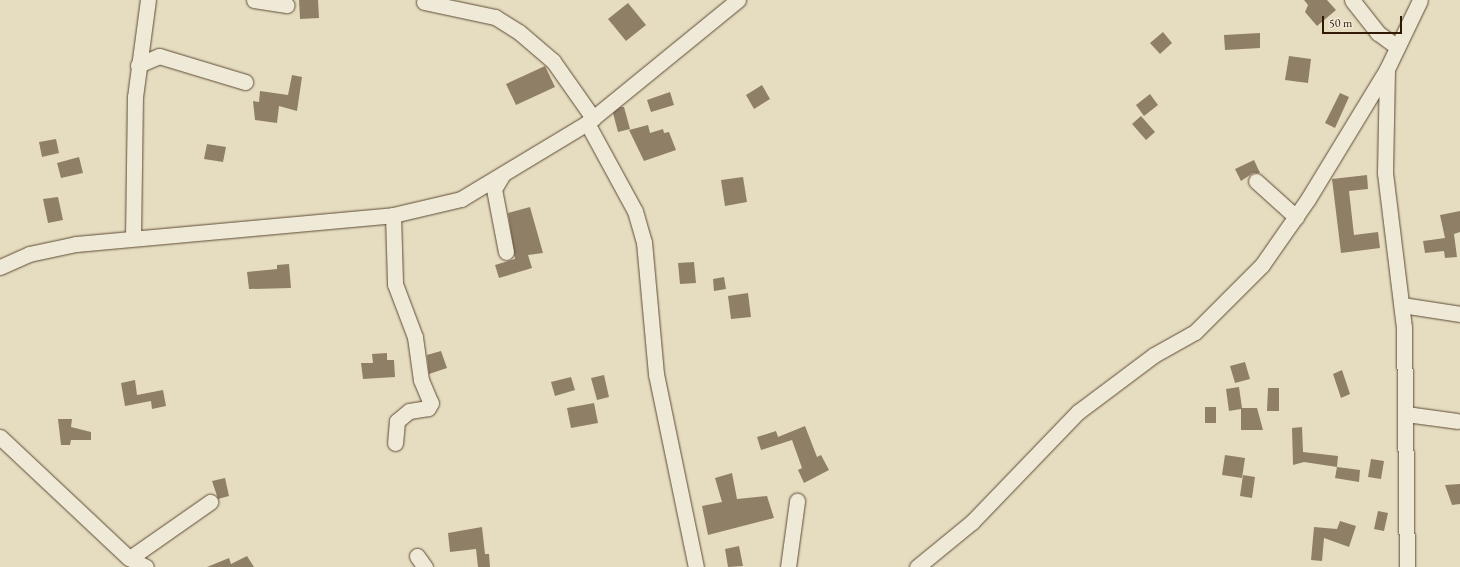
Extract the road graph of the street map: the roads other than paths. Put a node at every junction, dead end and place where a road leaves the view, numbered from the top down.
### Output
1 (148, 0) edge
2 (254, 0) edge
3 (738, 0) edge
4 (1352, 0) edge
5 (1420, 0) edge
6 (424, 2) dead end
7 (287, 5) dead end
8 (1397, 47) junction
9 (138, 65) junction
10 (1387, 69) junction
11 (245, 82) dead end
12 (590, 121) junction
13 (504, 173) junction
14 (1256, 182) dead end
15 (393, 215) junction
16 (1296, 217) junction
17 (133, 238) junction
18 (506, 252) dead end
19 (0, 267) edge
20 (1402, 305) junction
21 (1460, 314) edge
22 (1406, 414) junction
23 (1457, 421) dead end
24 (0, 437) edge
25 (395, 443) dead end
26 (797, 501) dead end
27 (210, 502) dead end
28 (130, 558) junction
29 (146, 567) edge
30 (696, 567) edge
31 (788, 567) edge
32 (917, 567) edge
33 (1407, 567) edge

1 - 9 street
2 - 7 street
3 - 12 street
4 - 8 street
5 - 8 street
6 - 12 street
8 - 10 street
9 - 11 street
9 - 17 street
10 - 16 street
10 - 20 street
12 - 13 street
12 - 30 street
13 - 15 street
13 - 18 street
14 - 16 street
15 - 17 street
15 - 25 street
16 - 32 street
17 - 19 street
20 - 21 street
20 - 22 street
22 - 23 street
22 - 33 street
24 - 28 street
26 - 31 street
27 - 28 street
28 - 29 street

